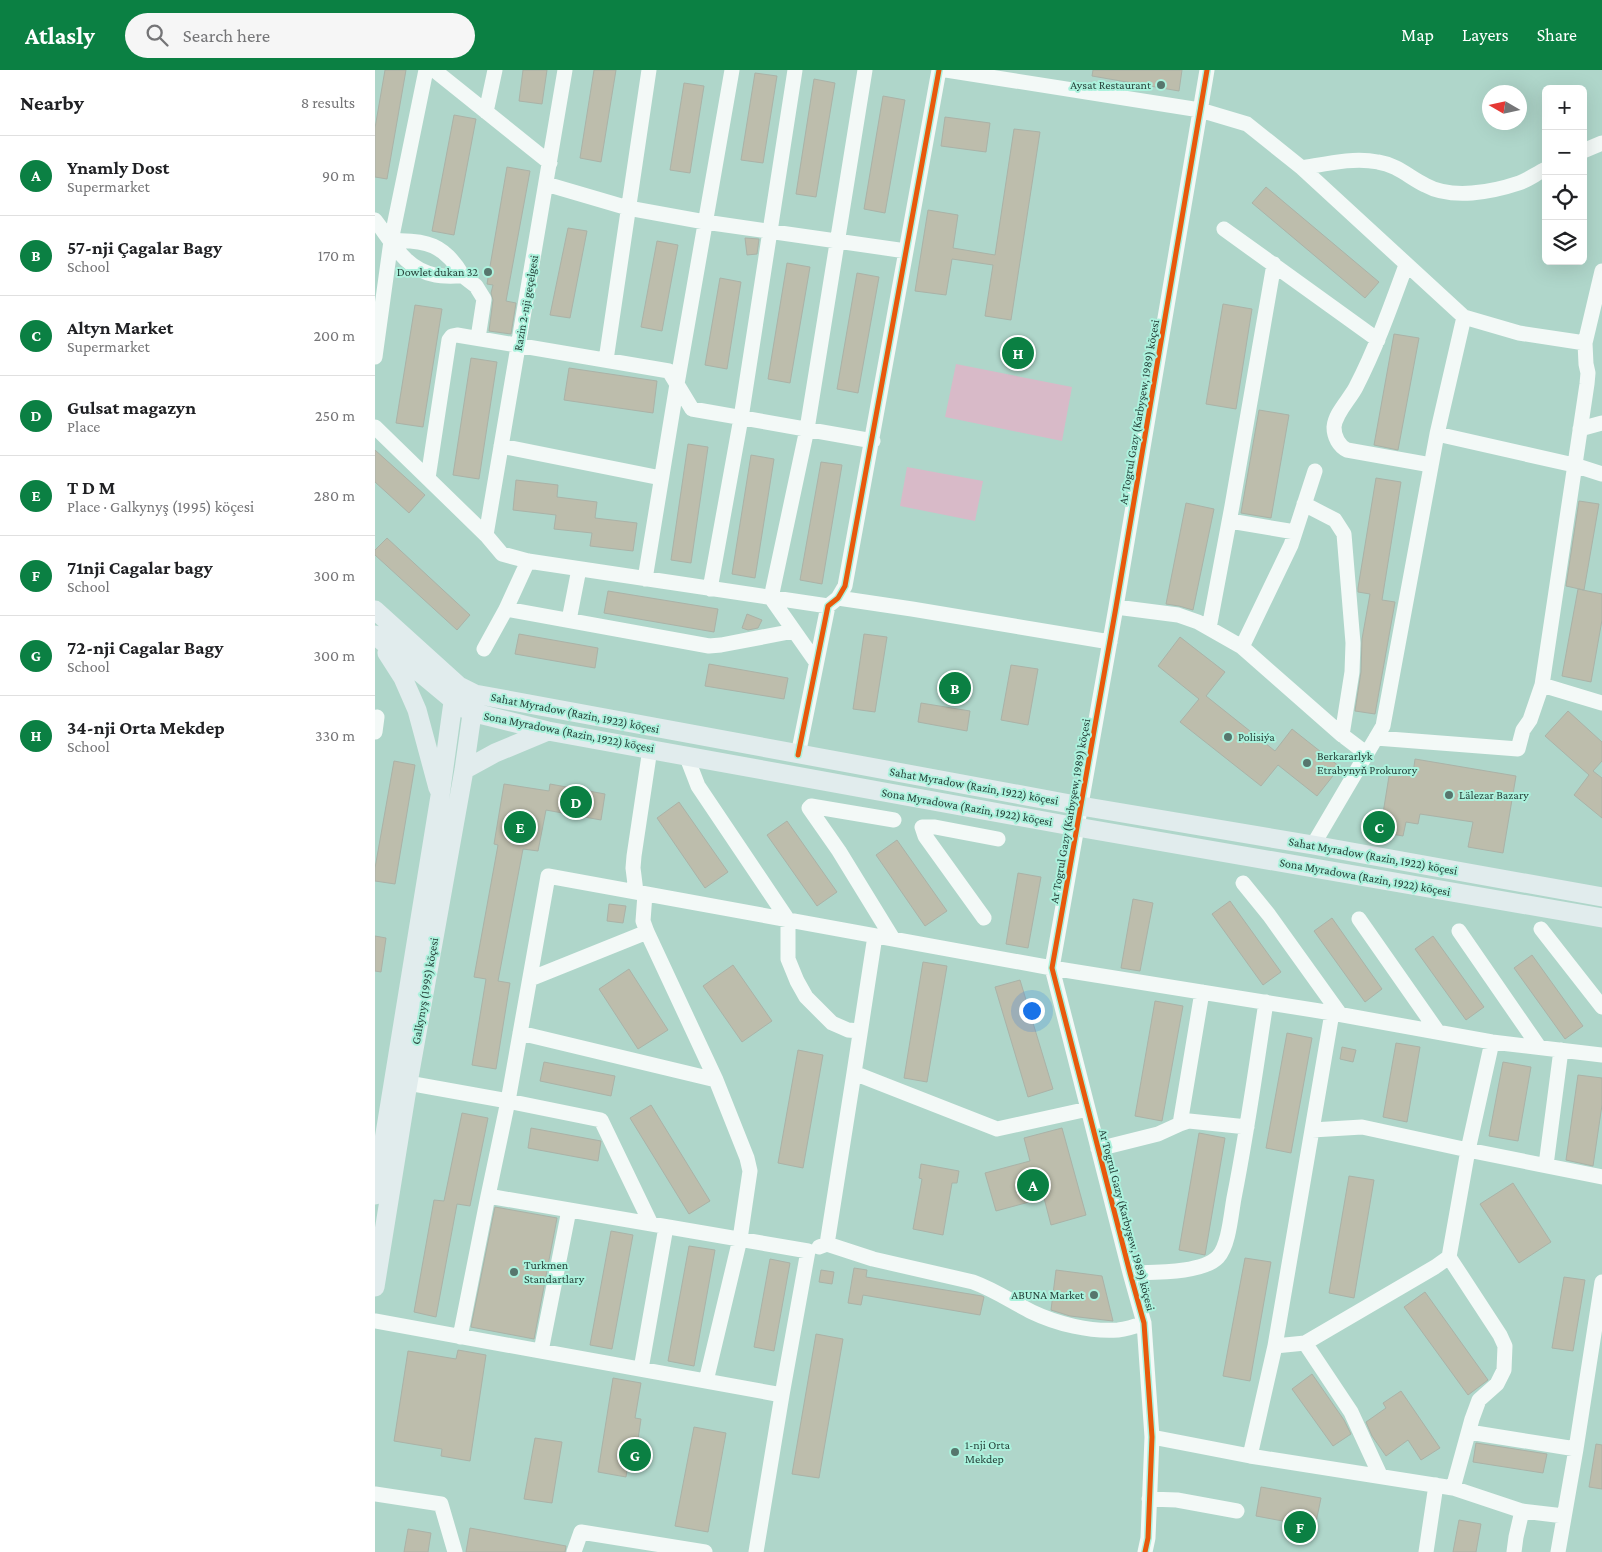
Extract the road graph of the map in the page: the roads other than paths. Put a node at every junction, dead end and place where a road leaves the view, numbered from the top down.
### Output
1 (426, 70) edge
2 (434, 70) edge
3 (495, 70) edge
4 (565, 70) edge
5 (649, 70) edge
6 (732, 70) edge
7 (795, 70) edge
8 (865, 70) edge
9 (939, 70) edge
10 (946, 70) edge
11 (1207, 70) edge
12 (1200, 110) junction
13 (486, 112) junction
14 (1602, 143) edge
15 (1587, 149) edge
16 (550, 163) junction
17 (1302, 168) junction
18 (1542, 171) edge
19 (546, 184) junction
20 (628, 208) junction
21 (375, 220) edge
22 (705, 222) junction
23 (1224, 229) dead end
24 (771, 231) junction
25 (391, 241) junction
26 (838, 242) junction
27 (907, 251) junction
28 (1274, 264) junction
29 (1406, 265) junction
30 (1602, 271) edge
31 (463, 276) junction
32 (1464, 317) junction
33 (478, 338) junction
34 (1377, 340) junction
35 (1585, 343) junction
36 (519, 345) junction
37 (375, 357) edge
38 (606, 360) junction
39 (677, 384) junction
40 (741, 418) junction
41 (1602, 423) edge
42 (375, 428) edge
43 (807, 429) junction
44 (1580, 429) junction
45 (1437, 434) junction
46 (873, 441) junction
47 (501, 446) junction
48 (1431, 465) junction
49 (1574, 465) junction
50 (1315, 471) dead end
51 (1602, 474) edge
52 (428, 478) junction
53 (661, 478) junction
54 (1304, 504) junction
55 (1230, 520) junction
56 (1295, 532) junction
57 (486, 535) junction
58 (528, 560) junction
59 (579, 569) junction
60 (645, 579) junction
61 (710, 589) junction
62 (771, 598) junction
63 (833, 602) junction
64 (1116, 607) junction
65 (506, 609) junction
66 (375, 610) edge
67 (569, 620) junction
68 (1209, 628) junction
69 (794, 631) junction
70 (376, 636) edge
71 (1110, 642) junction
72 (1242, 647) junction
73 (484, 649) dead end
74 (816, 662) junction
75 (1542, 685) junction
76 (465, 699) junction
77 (1602, 703) edge
78 (548, 731) junction
79 (1342, 735) junction
80 (1376, 738) junction
81 (650, 749) junction
82 (1367, 754) junction
83 (686, 755) junction
84 (799, 755) junction
85 (464, 770) junction
86 (440, 796) junction
87 (1081, 806) junction
88 (895, 820) dead end
89 (1077, 827) junction
90 (998, 839) dead end
91 (1313, 845) junction
92 (1243, 883) dead end
93 (1602, 890) edge
94 (1568, 891) junction
95 (640, 893) junction
96 (1602, 897) edge
97 (1563, 912) junction
98 (984, 918) dead end
99 (1602, 918) edge
100 (1359, 919) dead end
101 (787, 920) junction
102 (1602, 923) edge
103 (1541, 929) dead end
104 (1459, 931) dead end
105 (647, 932) junction
106 (875, 936) junction
107 (893, 939) junction
108 (1052, 968) junction
109 (530, 978) junction
110 (1202, 992) junction
111 (1266, 1002) junction
112 (1602, 1007) edge
113 (1336, 1014) junction
114 (860, 1031) junction
115 (1438, 1032) junction
116 (520, 1033) junction
117 (1492, 1042) junction
118 (1539, 1047) junction
119 (1561, 1050) junction
120 (1602, 1055) edge
121 (854, 1074) junction
122 (716, 1080) junction
123 (408, 1082) junction
124 (508, 1101) junction
125 (1088, 1109) junction
126 (1180, 1124) junction
127 (1247, 1127) junction
128 (1312, 1130) junction
129 (1098, 1149) junction
130 (1468, 1150) junction
131 (1546, 1165) junction
132 (1602, 1177) edge
133 (375, 1196) edge
134 (488, 1196) junction
135 (569, 1210) junction
136 (659, 1226) junction
137 (740, 1240) junction
138 (827, 1244) junction
139 (808, 1251) junction
140 (1449, 1257) junction
141 (1130, 1273) junction
142 (1602, 1282) edge
143 (375, 1287) edge
144 (375, 1321) edge
145 (1144, 1323) junction
146 (460, 1337) junction
147 (1305, 1343) junction
148 (1275, 1346) junction
149 (541, 1351) junction
150 (641, 1369) junction
151 (706, 1381) junction
152 (782, 1395) junction
153 (1469, 1432) junction
154 (1152, 1437) junction
155 (1576, 1449) junction
156 (1250, 1456) junction
157 (1379, 1476) junction
158 (1437, 1485) junction
159 (1453, 1488) junction
160 (375, 1494) edge
161 (1149, 1499) junction
162 (1237, 1511) dead end
163 (1522, 1511) junction
164 (1564, 1516) junction
165 (447, 1525) junction
166 (441, 1552) edge
167 (455, 1552) edge
168 (575, 1552) edge
169 (705, 1552) edge
170 (756, 1552) edge
171 (1145, 1552) edge
172 (1426, 1552) edge
173 (1514, 1552) edge
174 (1557, 1552) edge

1 - 25 street
2 - 13 street
3 - 13 street
4 - 16 street, Razin 2-nji geçelgesi
5 - 20 street
6 - 22 street
7 - 24 street
8 - 26 street
9 - 27 street
10 - 12 street
11 - 12 street, Ar Togrul Gazy (Karbyşew, 1989) köçesi
12 - 17 street
12 - 64 street, Ar Togrul Gazy (Karbyşew, 1989) köçesi
13 - 16 street
14 - 15 street
16 - 19 street, Razin 2-nji geçelgesi
17 - 18 street
17 - 29 street
19 - 20 street
19 - 36 street, Razin 2-nji geçelgesi
20 - 22 street
20 - 38 street
21 - 25 street
22 - 24 street
22 - 39 street
23 - 28 street
24 - 26 street
24 - 40 street
25 - 31 street
25 - 31 street
25 - 37 street
26 - 27 street
26 - 43 street
27 - 46 street
28 - 34 street
28 - 55 street
29 - 32 street
29 - 34 street
30 - 35 street
31 - 33 street
32 - 35 street
32 - 45 street
33 - 36 street
33 - 52 street
34 - 48 street
35 - 44 street
36 - 38 street
36 - 47 street, Razin 2-nji geçelgesi
38 - 39 street
39 - 40 street
39 - 53 street
40 - 43 street
40 - 61 street
41 - 44 street
42 - 52 street
43 - 46 street
43 - 62 street
44 - 49 street
45 - 48 street
45 - 49 street
46 - 63 street
47 - 53 street
47 - 57 street, Razin 2-nji geçelgesi
48 - 80 street
49 - 51 street
49 - 75 street
50 - 54 street
52 - 57 street
53 - 60 street
54 - 56 street
54 - 79 street
55 - 56 street
55 - 68 street
56 - 72 street
57 - 58 street
58 - 59 street
58 - 65 street
59 - 60 street
59 - 67 street
60 - 61 street
61 - 62 street
62 - 63 street
62 - 69 street
63 - 71 street
63 - 74 street
64 - 68 street
64 - 71 street, Ar Togrul Gazy (Karbyşew, 1989) köçesi
65 - 67 street
65 - 73 street
66 - 76 main road
67 - 69 street
68 - 72 street
69 - 74 street
70 - 76 main road
70 - 86 main road
71 - 87 street, Ar Togrul Gazy (Karbyşew, 1989) köçesi
72 - 79 street
74 - 84 street
75 - 77 street
75 - 80 street
76 - 78 main road, Sona Myradowa (Razin, 1922) köçesi
76 - 84 main road, Sahat Myradow (Razin, 1922) köçesi
76 - 85 main road, Galkynyş (1995) köçesi
76 - 86 main road, Galkynyş (1995) köçesi
78 - 81 main road, Sona Myradowa (Razin, 1922) köçesi
78 - 85 main road
79 - 82 street
80 - 82 street
81 - 83 main road, Sona Myradowa (Razin, 1922) köçesi
81 - 95 street
82 - 91 street
83 - 89 main road, Sona Myradowa (Razin, 1922) köçesi
83 - 101 street
84 - 87 main road, Sahat Myradow (Razin, 1922) köçesi
85 - 123 main road, Galkynyş (1995) köçesi
86 - 133 main road, Galkynyş (1995) köçesi
87 - 89 street, Ar Togrul Gazy (Karbyşew, 1989) köçesi
87 - 91 main road, Sahat Myradow (Razin, 1922) köçesi
88 - 107 street
89 - 97 main road, Sona Myradowa (Razin, 1922) köçesi
89 - 108 street, Ar Togrul Gazy (Karbyşew, 1989) köçesi
90 - 98 street
91 - 94 main road, Sahat Myradow (Razin, 1922) köçesi
92 - 113 street
93 - 94 main road
94 - 96 main road, Sahat Myradow (Razin, 1922) köçesi
95 - 101 street
95 - 105 street
95 - 109 street
97 - 99 main road, Sona Myradowa (Razin, 1922) köçesi
97 - 102 main road
100 - 115 street
101 - 106 street
101 - 114 street
103 - 112 street
104 - 118 street
105 - 109 street
105 - 122 street
106 - 107 street
106 - 114 street
107 - 108 street
108 - 110 street
108 - 125 street, Ar Togrul Gazy (Karbyşew, 1989) köçesi
109 - 116 street
110 - 111 street
110 - 126 street
111 - 113 street
111 - 127 street
113 - 115 street
113 - 128 street
114 - 121 street
115 - 117 street
116 - 122 street
116 - 124 street
117 - 118 street
117 - 130 street
118 - 119 street
119 - 120 street
119 - 131 street
121 - 125 street
121 - 138 street
122 - 137 street
123 - 124 street
123 - 143 main road, Galkynyş (1995) köçesi
124 - 134 street
124 - 136 street
125 - 129 street, Ar Togrul Gazy (Karbyşew, 1989) köçesi
126 - 127 street
126 - 129 street
127 - 141 street
128 - 130 street
128 - 148 street
129 - 141 street, Ar Togrul Gazy (Karbyşew, 1989) köçesi
130 - 131 street
130 - 140 street
131 - 132 street
134 - 135 street
134 - 146 street
135 - 136 street
135 - 149 street
136 - 137 street
136 - 150 street
137 - 139 street
137 - 151 street
138 - 139 street
138 - 145 street
139 - 152 street
140 - 147 street
140 - 153 street
141 - 145 street, Ar Togrul Gazy (Karbyşew, 1989) köçesi
142 - 155 street
144 - 146 street
145 - 154 street, Ar Togrul Gazy (Karbyşew, 1989) köçesi
146 - 149 street
147 - 148 street
147 - 157 street
148 - 156 street
149 - 150 street
150 - 151 street
151 - 152 street
152 - 170 street
153 - 155 street
153 - 159 street
154 - 156 street
154 - 161 street, Ar Togrul Gazy (Karbyşew, 1989) köçesi
155 - 164 street
156 - 157 street
157 - 158 street
158 - 159 street
158 - 172 street
159 - 163 street
160 - 165 street
161 - 162 street
161 - 171 street, Ar Togrul Gazy (Karbyşew, 1989) köçesi
163 - 164 street
163 - 173 street
164 - 174 street
165 - 166 street
165 - 167 street
168 - 169 street

